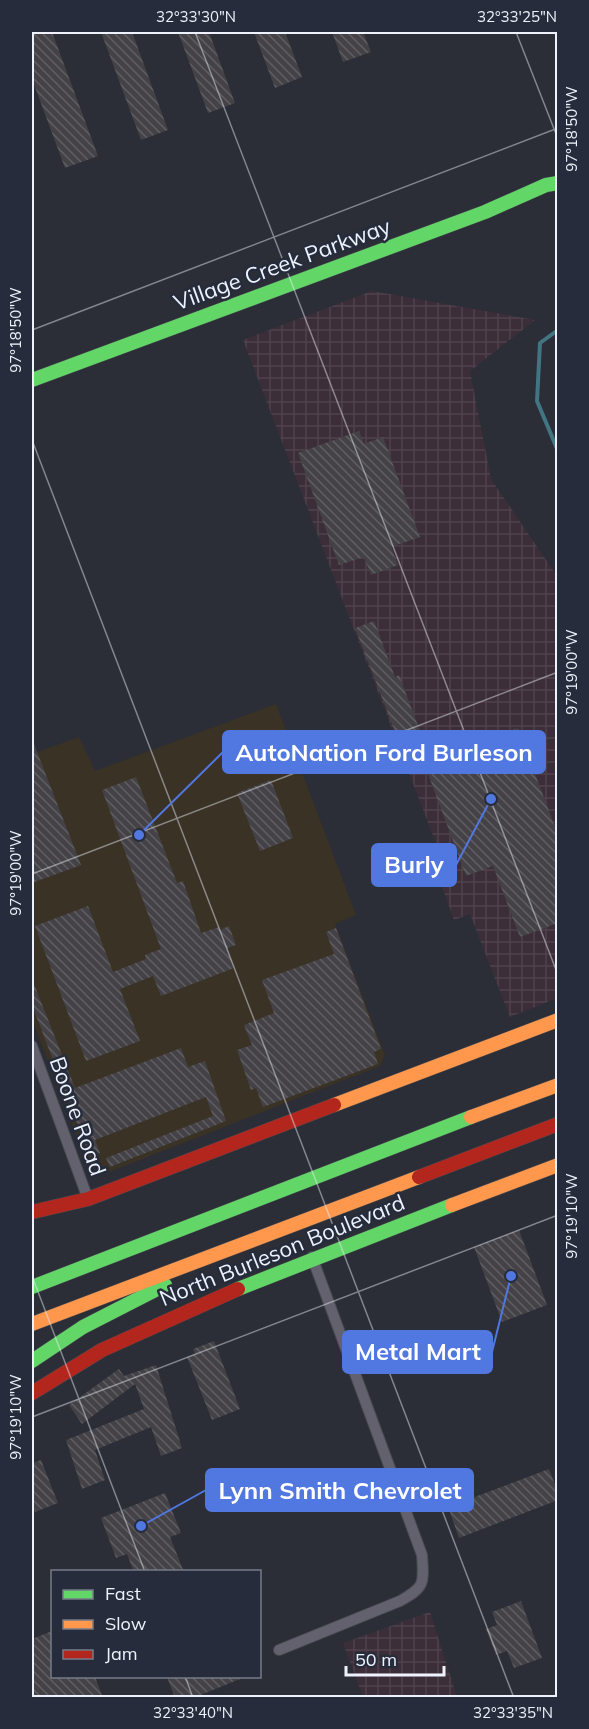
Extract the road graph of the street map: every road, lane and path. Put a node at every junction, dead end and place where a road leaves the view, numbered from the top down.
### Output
1 (558, 175) edge
2 (552, 184) edge
3 (32, 380) edge
4 (558, 1020) edge
5 (32, 1046) edge
6 (558, 1085) edge
7 (558, 1124) edge
8 (558, 1165) edge
9 (88, 1199) junction
10 (32, 1212) edge
11 (241, 1246) junction
12 (312, 1257) junction
13 (32, 1287) edge
14 (32, 1324) edge
15 (32, 1361) edge
16 (32, 1393) edge
17 (279, 1650) dead end

1 - 2 main road, Village Creek Parkway
2 - 3 main road, Village Creek Parkway
4 - 9 main road
5 - 9 street, Boone Road
6 - 13 main road
7 - 11 main road
8 - 12 main road, North Burleson Boulevard
9 - 10 main road
11 - 14 main road
11 - 15 main road
12 - 16 main road, North Burleson Boulevard
12 - 17 street

